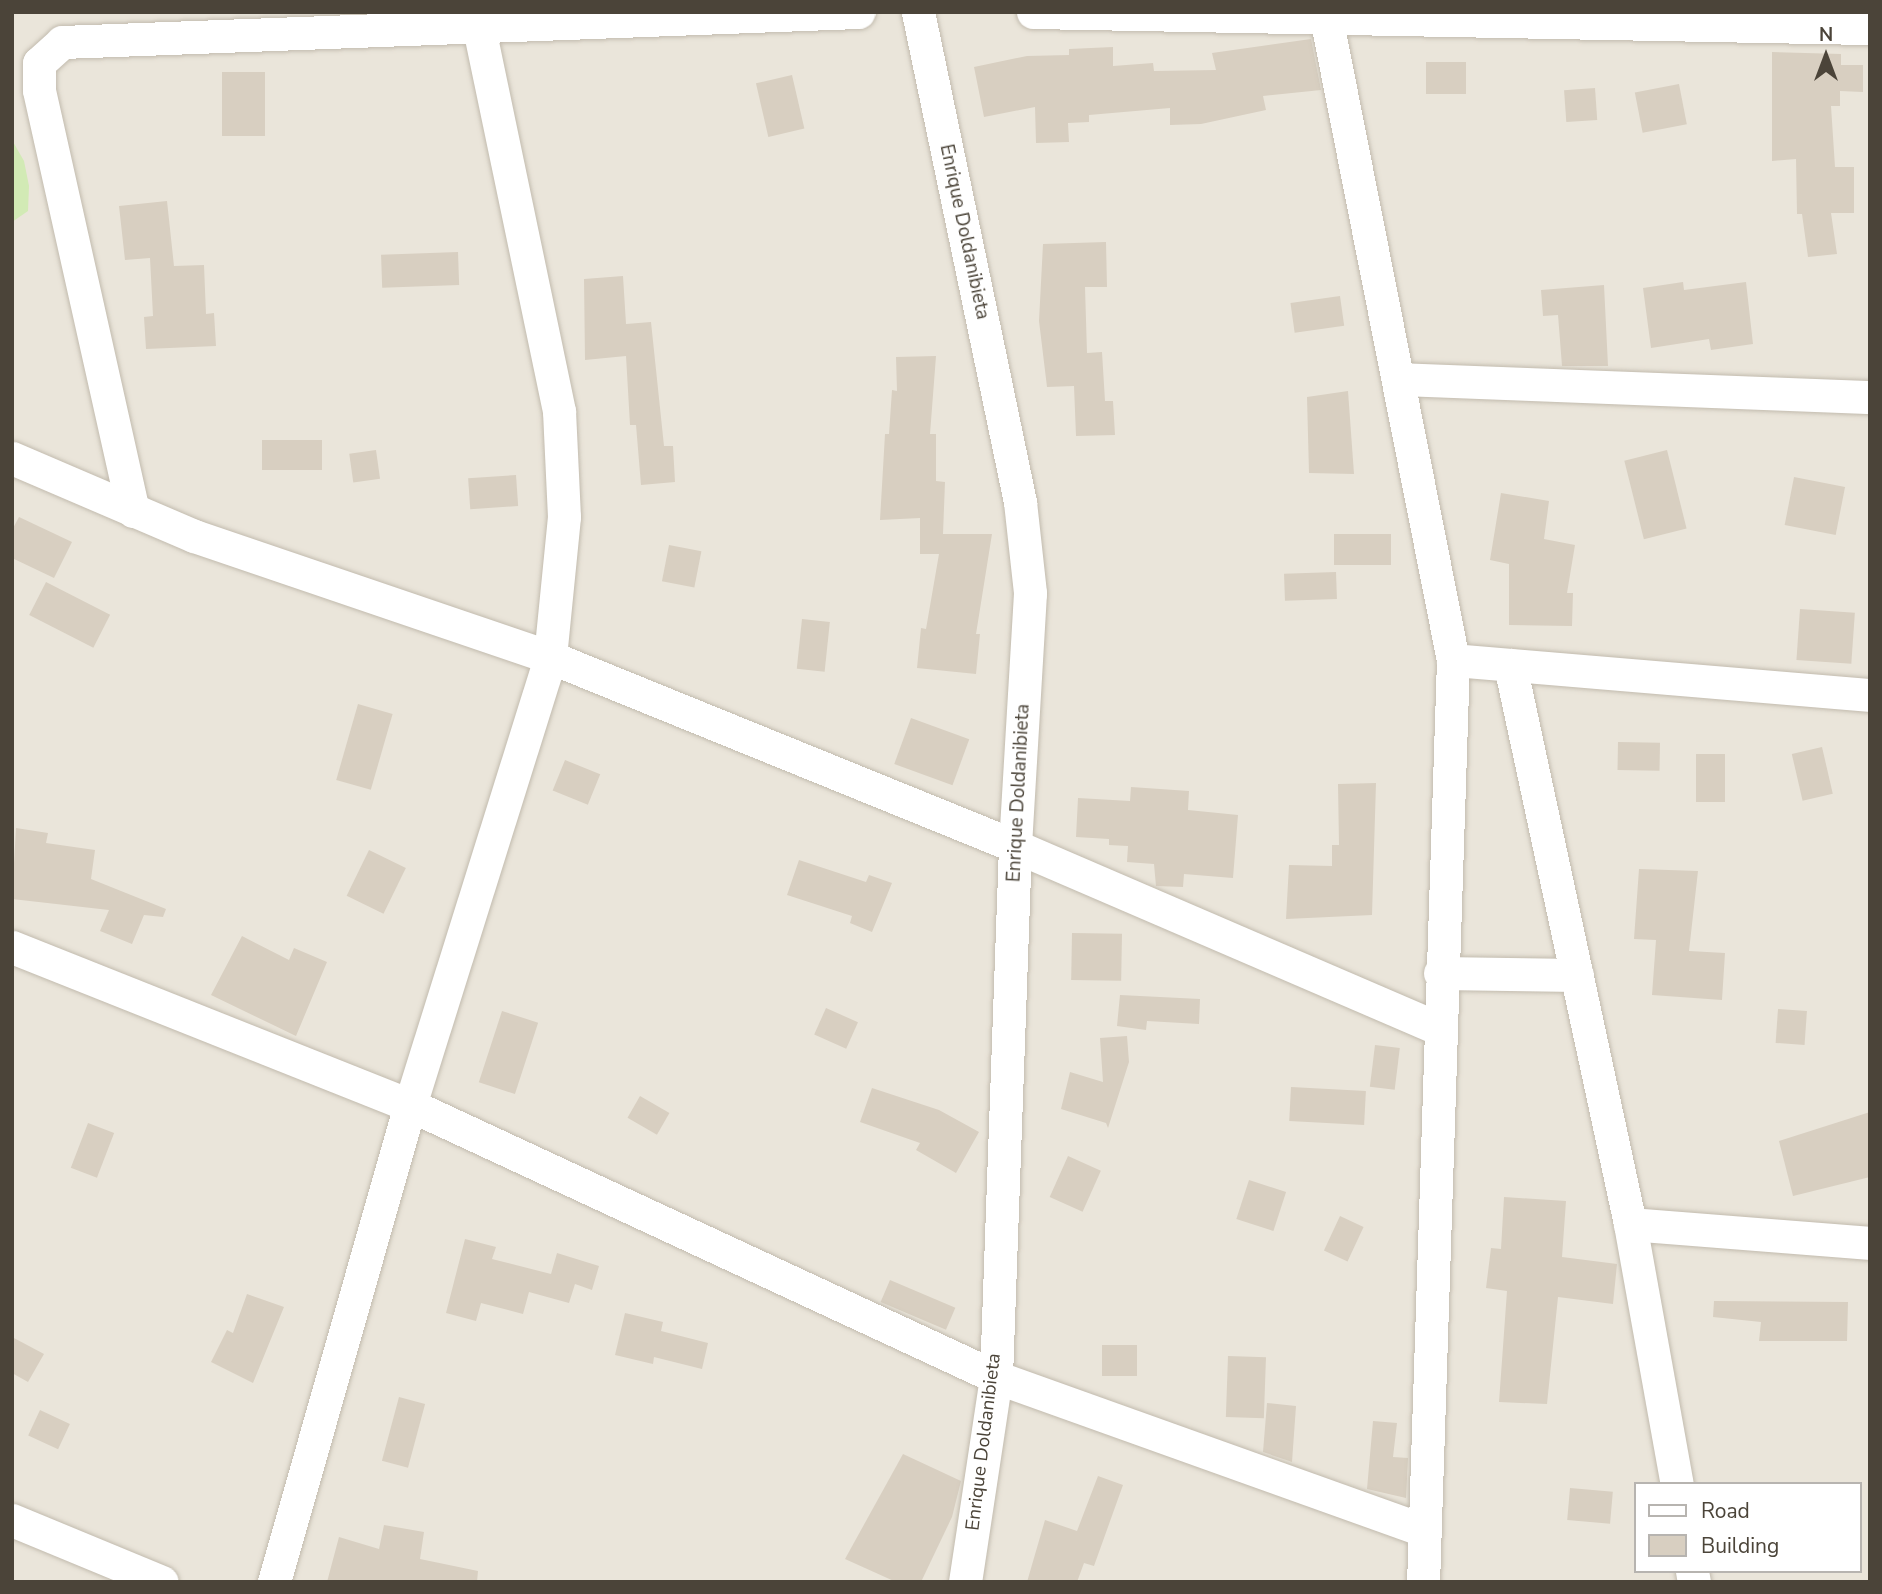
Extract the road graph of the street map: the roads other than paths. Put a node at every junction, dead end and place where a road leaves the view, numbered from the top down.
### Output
1 (858, 12) edge
2 (918, 12) edge
3 (1032, 12) edge
4 (1325, 15) edge
5 (477, 19) edge
6 (1815, 19) edge
7 (1870, 27) edge
8 (1399, 379) junction
9 (1870, 397) edge
10 (12, 458) edge
11 (133, 511) junction
12 (550, 657) junction
13 (1453, 660) junction
14 (1510, 665) junction
15 (1870, 695) edge
16 (1015, 846) junction
17 (12, 947) edge
18 (1440, 973) junction
19 (1577, 975) junction
20 (1438, 1028) junction
21 (410, 1105) junction
22 (1630, 1224) junction
23 (1870, 1243) edge
24 (996, 1377) junction
25 (1677, 1482) edge
26 (12, 1520) edge
27 (1424, 1530) junction
28 (162, 1582) edge
29 (274, 1582) edge
30 (965, 1582) edge
31 (1423, 1582) edge

1 - 5 street
2 - 16 street, Enrique Doldanibieta
3 - 4 street
4 - 6 street
4 - 8 street
5 - 11 street
5 - 12 street
6 - 7 street
8 - 9 street
8 - 13 street
10 - 11 street
11 - 12 street
12 - 16 street
12 - 21 street
13 - 14 street
13 - 18 street
14 - 15 street
14 - 19 street
16 - 20 street
16 - 24 street, Enrique Doldanibieta
17 - 21 street
18 - 19 street
18 - 20 street
19 - 22 street
20 - 27 street
21 - 24 street
21 - 29 street
22 - 23 street
22 - 25 street
24 - 27 street
24 - 30 street, Enrique Doldanibieta
26 - 28 street
27 - 31 street

